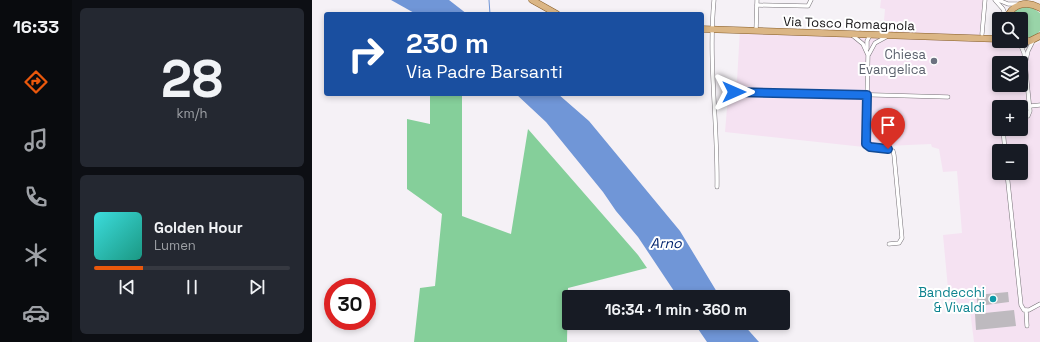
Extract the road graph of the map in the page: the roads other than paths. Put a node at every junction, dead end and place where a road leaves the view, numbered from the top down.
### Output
1 (532, 0) edge
2 (714, 0) edge
3 (757, 0) edge
4 (811, 0) edge
5 (985, 0) edge
6 (995, 0) edge
7 (998, 0) edge
8 (1024, 2) edge
9 (757, 5) junction
10 (1040, 8) edge
11 (553, 12) edge
12 (1004, 12) edge
13 (1010, 12) edge
14 (704, 29) edge
15 (712, 30) junction
16 (756, 31) junction
17 (850, 34) junction
18 (870, 35) junction
19 (992, 35) edge
20 (890, 36) junction
21 (984, 36) junction
22 (992, 38) edge
23 (1037, 39) edge
24 (873, 46) junction
25 (867, 49) junction
26 (868, 55) junction
27 (1027, 56) edge
28 (1028, 86) edge
29 (734, 92) dead end
30 (867, 95) junction
31 (948, 97) dead end
32 (1040, 105) edge
33 (1030, 106) junction
34 (1028, 115) edge
35 (1009, 180) edge
36 (717, 187) dead end
37 (888, 244) dead end
38 (1040, 304) edge
39 (1026, 310) junction
40 (1027, 326) dead end

1 - 11 main road
2 - 15 street
3 - 9 street
4 - 9 street
5 - 21 street
6 - 12 street
7 - 8 street
8 - 10 main road
8 - 13 main road
9 - 16 street
14 - 15 main road, Via Tosco Romagnola
15 - 16 main road, Via Tosco Romagnola
15 - 36 street
16 - 17 main road, Via Tosco Romagnola
17 - 18 main road, Via Tosco Romagnola
17 - 25 street
18 - 20 main road, Via Tosco Romagnola
18 - 24 street
18 - 25 street
19 - 21 main road, Via Tosco Romagnola
20 - 21 main road, Via Tosco Romagnola
20 - 24 street
21 - 22 main road, Via Tosco Romagnola
23 - 27 street
24 - 26 street
25 - 26 street
26 - 30 street
28 - 33 street
29 - 30 street
30 - 31 street
30 - 37 street
32 - 33 street
33 - 34 street
35 - 39 street
38 - 39 street
39 - 40 street

